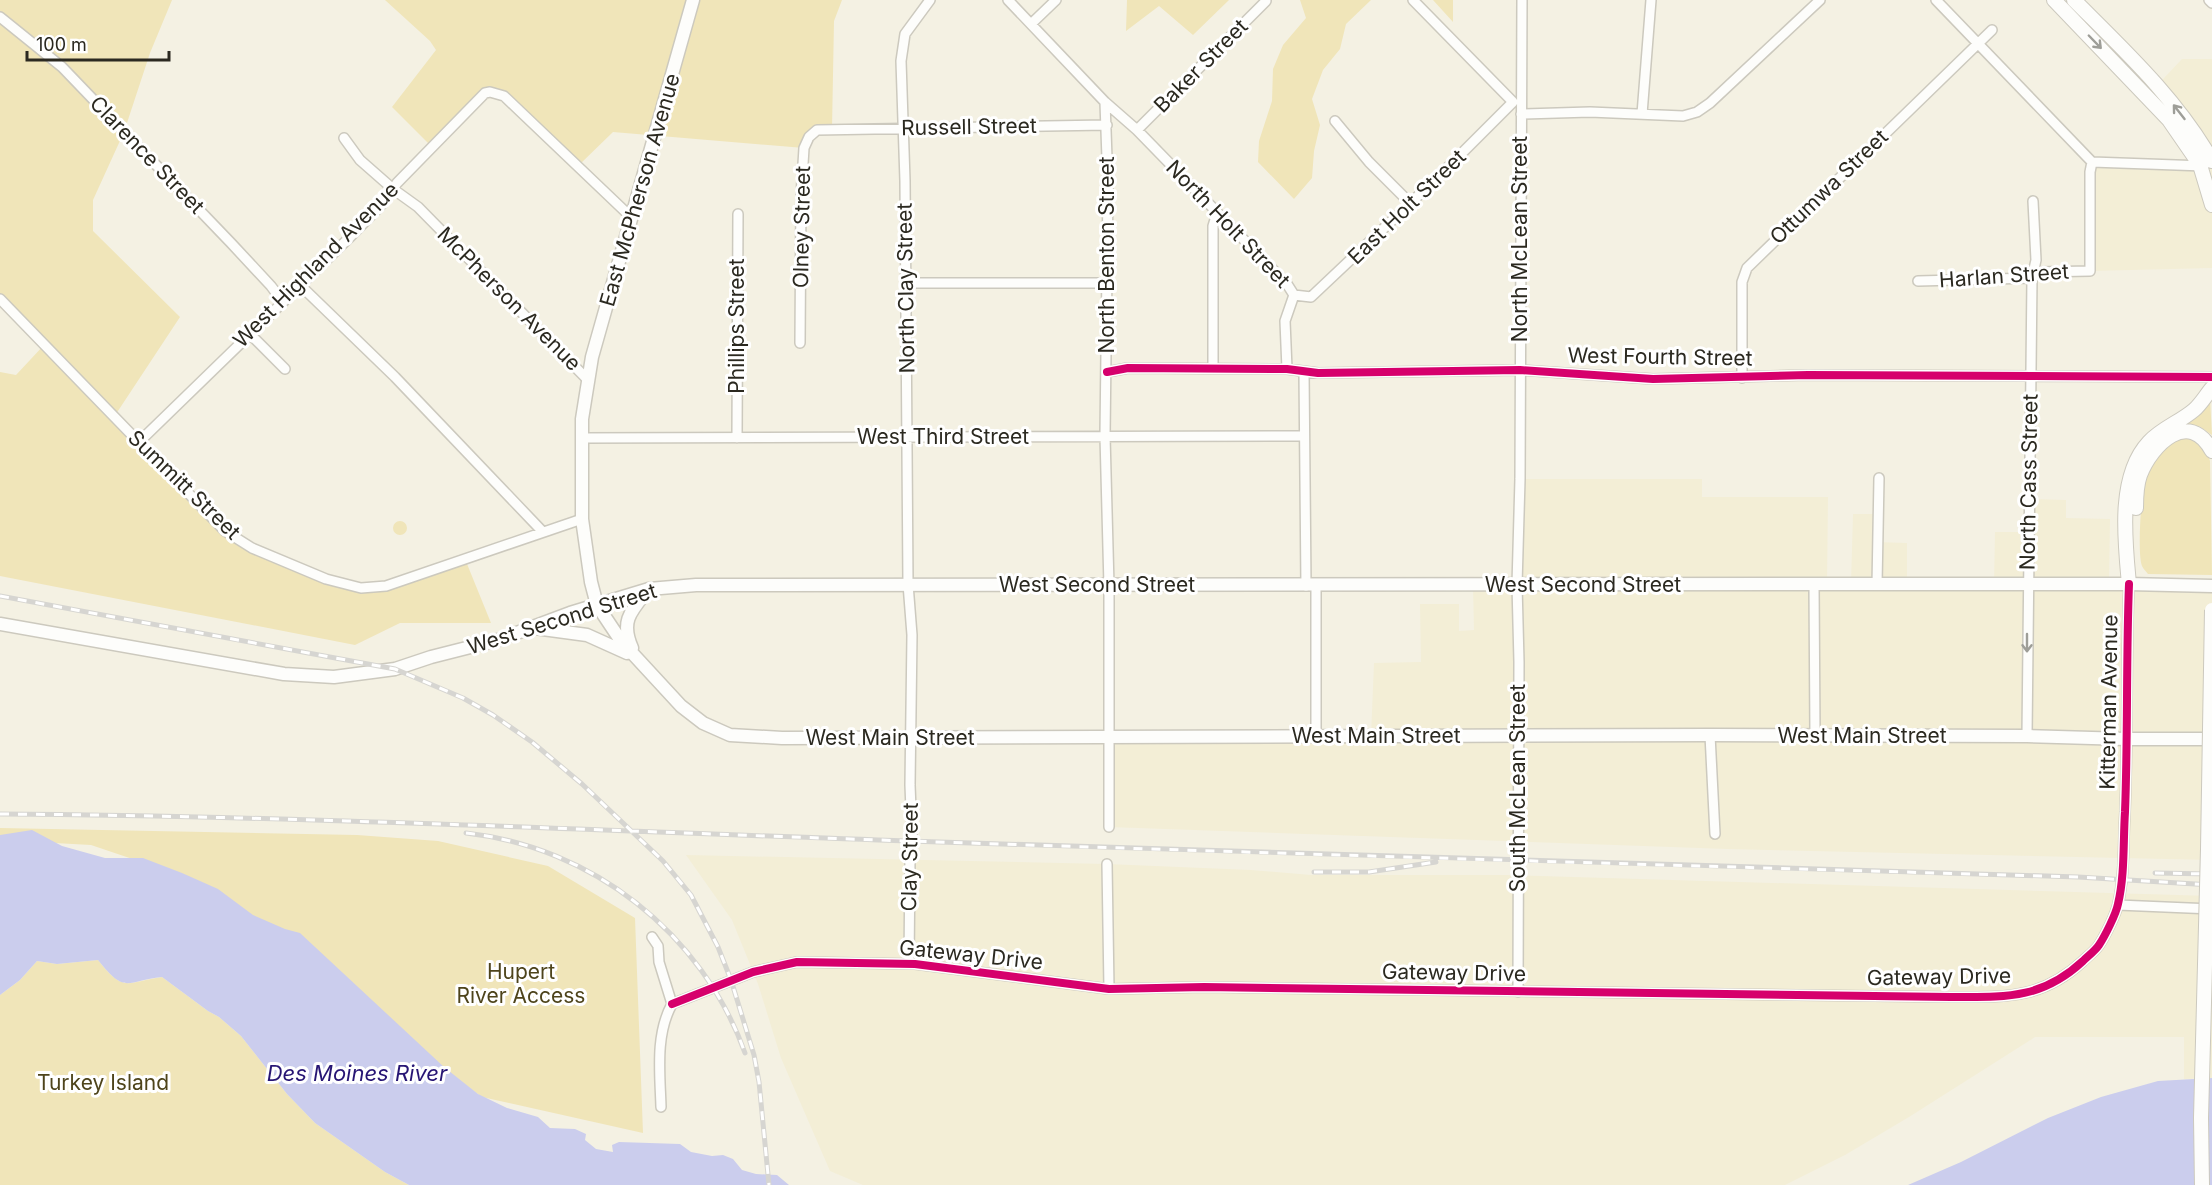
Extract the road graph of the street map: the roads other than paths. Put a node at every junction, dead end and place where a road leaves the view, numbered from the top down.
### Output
1 (693, 0) edge
2 (930, 0) edge
3 (1008, 0) edge
4 (1056, 0) edge
5 (1413, 0) edge
6 (1522, 0) edge
7 (1651, 0) edge
8 (1820, 0) edge
9 (1936, 0) edge
10 (2054, 0) edge
11 (2074, 0) edge
12 (2209, 0) edge
13 (1266, 1) edge
14 (2212, 3) edge
15 (0, 17) edge
16 (1031, 24) junction
17 (1992, 30) dead end
18 (1978, 44) junction
19 (1516, 101) junction
20 (1105, 102) junction
21 (1521, 114) junction
22 (1642, 114) junction
23 (1335, 121) dead end
24 (1107, 125) junction
25 (903, 128) junction
26 (832, 129) joint
27 (1137, 130) junction
28 (344, 138) dead end
29 (2200, 140) junction
30 (2212, 149) edge
31 (2092, 162) junction
32 (2208, 164) edge
33 (393, 189) junction
34 (2033, 201) dead end
35 (1410, 203) junction
36 (2212, 205) edge
37 (1217, 213) junction
38 (738, 214) dead end
39 (632, 218) junction
40 (2032, 278) junction
41 (1918, 281) dead end
42 (906, 283) junction
43 (1107, 283) junction
44 (301, 286) junction
45 (1294, 295) junction
46 (0, 299) edge
47 (283, 303) junction
48 (250, 334) junction
49 (800, 344) dead end
50 (285, 369) dead end
51 (1214, 369) junction
52 (1287, 369) junction
53 (1520, 370) junction
54 (1107, 372) junction
55 (1304, 372) junction
56 (2031, 375) junction
57 (2212, 377) edge
58 (1742, 378) junction
59 (588, 380) junction
60 (2212, 388) edge
61 (1105, 436) junction
62 (1304, 436) junction
63 (908, 437) junction
64 (582, 438) junction
65 (737, 438) junction
66 (139, 442) junction
67 (2212, 451) edge
68 (1879, 478) dead end
69 (582, 519) junction
70 (542, 531) junction
71 (908, 584) junction
72 (2028, 584) junction
73 (2129, 584) junction
74 (1517, 585) junction
75 (1814, 585) junction
76 (1877, 585) junction
77 (1109, 586) junction
78 (1311, 586) junction
79 (2212, 586) edge
80 (649, 589) junction
81 (597, 605) junction
82 (2212, 609) edge
83 (0, 624) edge
84 (532, 628) junction
85 (636, 658) junction
86 (1518, 735) junction
87 (1710, 735) junction
88 (1815, 736) junction
89 (2027, 736) junction
90 (1316, 737) junction
91 (911, 738) junction
92 (1109, 738) junction
93 (2126, 739) junction
94 (2212, 739) edge
95 (2124, 821) joint
96 (1108, 827) dead end
97 (1715, 834) dead end
98 (1107, 864) dead end
99 (2118, 905) junction
100 (2212, 909) edge
101 (652, 937) dead end
102 (909, 964) junction
103 (1109, 989) junction
104 (1518, 992) junction
105 (672, 1004) junction
106 (661, 1107) dead end
107 (2202, 1185) edge

1 - 39 main road, East McPherson Avenue
2 - 25 street, North Clay Street
3 - 16 street
4 - 16 street
5 - 19 street
6 - 19 street, North McLean Street
7 - 22 street
8 - 22 street
9 - 18 street
10 -> 32 highway
29 -> 11 highway
12 - 14 street
13 - 27 street, Baker Street
15 - 47 street, Clarence Street
16 - 20 street
17 - 18 street, Ottumwa Street
18 - 31 street
18 - 58 street, Ottumwa Street
19 - 21 street, North McLean Street
19 - 35 street, East Holt Street
20 - 24 street, North Benton Street
20 - 27 street, North Holt Street
21 - 22 street
21 - 53 street, North McLean Street
23 - 35 street
24 - 25 street, Russell Street
24 - 43 street, North Benton Street
25 - 26 street, Russell Street
25 - 42 street, North Clay Street
26 - 49 street, Olney Street
27 - 37 street, North Holt Street
28 - 33 street, McPherson Avenue
29 - 30 highway
29 - 32 highway
31 - 32 street
31 - 40 street, Harlan Street
32 - 36 highway
33 - 39 street, West Highland Avenue
33 - 44 street, West Highland Avenue
33 - 59 street, McPherson Avenue
34 - 40 street, North Cass Street
35 - 45 street, East Holt Street
37 - 45 street, North Holt Street
37 - 51 street
38 - 65 street, Phillips Street
39 - 59 main road, East McPherson Avenue
40 - 41 street, Harlan Street
40 - 56 street, North Cass Street
42 - 43 street
42 - 63 street, North Clay Street
43 - 54 street, North Benton Street
44 - 47 street, West Highland Avenue
44 - 70 street
45 - 52 street, North Holt Street
46 - 66 street, Summitt Street
47 - 48 street, West Highland Avenue
48 - 50 street
48 - 66 street, West Highland Avenue
51 - 52 street, West Fourth Street
51 - 54 street, West Fourth Street
52 - 55 street, West Fourth Street
53 - 55 street, West Fourth Street
53 - 58 street, West Fourth Street
53 - 74 street, North McLean Street
54 - 61 street, North Benton Street
55 - 62 street
56 - 57 street, West Fourth Street
56 - 58 street, West Fourth Street
56 - 72 street, North Cass Street
59 - 64 main road, McPherson Avenue
60 - 73 highway
61 - 62 street, West Third Street
61 - 63 street, West Third Street
61 - 77 street, North Benton Street
62 - 78 street
63 - 65 street, West Third Street
63 - 71 street, North Clay Street
64 - 65 street, West Third Street
64 - 69 main road, McPherson Avenue
66 - 70 street, Summitt Street
67 - 73 highway
68 - 76 street
69 - 70 street, Summitt Street
69 - 81 main road, McPherson Avenue
71 - 77 main road, West Second Street
71 - 80 main road, West Second Street
71 - 91 street, North Clay Street
72 - 73 main road, West Second Street
72 - 76 main road, West Second Street
72 -> 89 street, North Cass Street
73 - 79 main road, West Second Street
73 - 93 street, Kitterman Avenue
74 - 75 main road, West Second Street
74 - 78 main road, West Second Street
74 - 86 street, South McLean Street
75 - 76 main road, West Second Street
75 - 88 street
77 - 78 main road, West Second Street
77 - 92 street, North Benton Street
78 - 90 street
80 - 81 main road, West Second Street
80 - 85 main road
81 - 84 main road, West Second Street
81 - 85 main road, West Main Street
82 - 107 highway, bridge
83 - 84 main road, West Second Street
84 - 85 main road
85 - 91 main road, West Main Street
86 - 87 main road, West Main Street
86 - 90 main road, West Main Street
86 - 104 street, South McLean Street
87 - 88 main road, West Main Street
87 - 97 street
88 - 89 main road, West Main Street
89 - 93 main road, West Main Street
90 - 92 main road, West Main Street
91 - 92 main road, West Main Street
91 - 102 street, Clay Street
92 - 96 street, North Benton Street
93 - 94 main road, West Main Street
93 - 95 street, Kitterman Avenue
95 - 99 street, Gateway Drive
98 - 103 street
99 - 100 street
99 - 104 street, Gateway Drive
101 - 105 street
102 - 103 street, Gateway Drive
102 - 105 street, Gateway Drive
103 - 104 street, Gateway Drive
105 - 106 street

